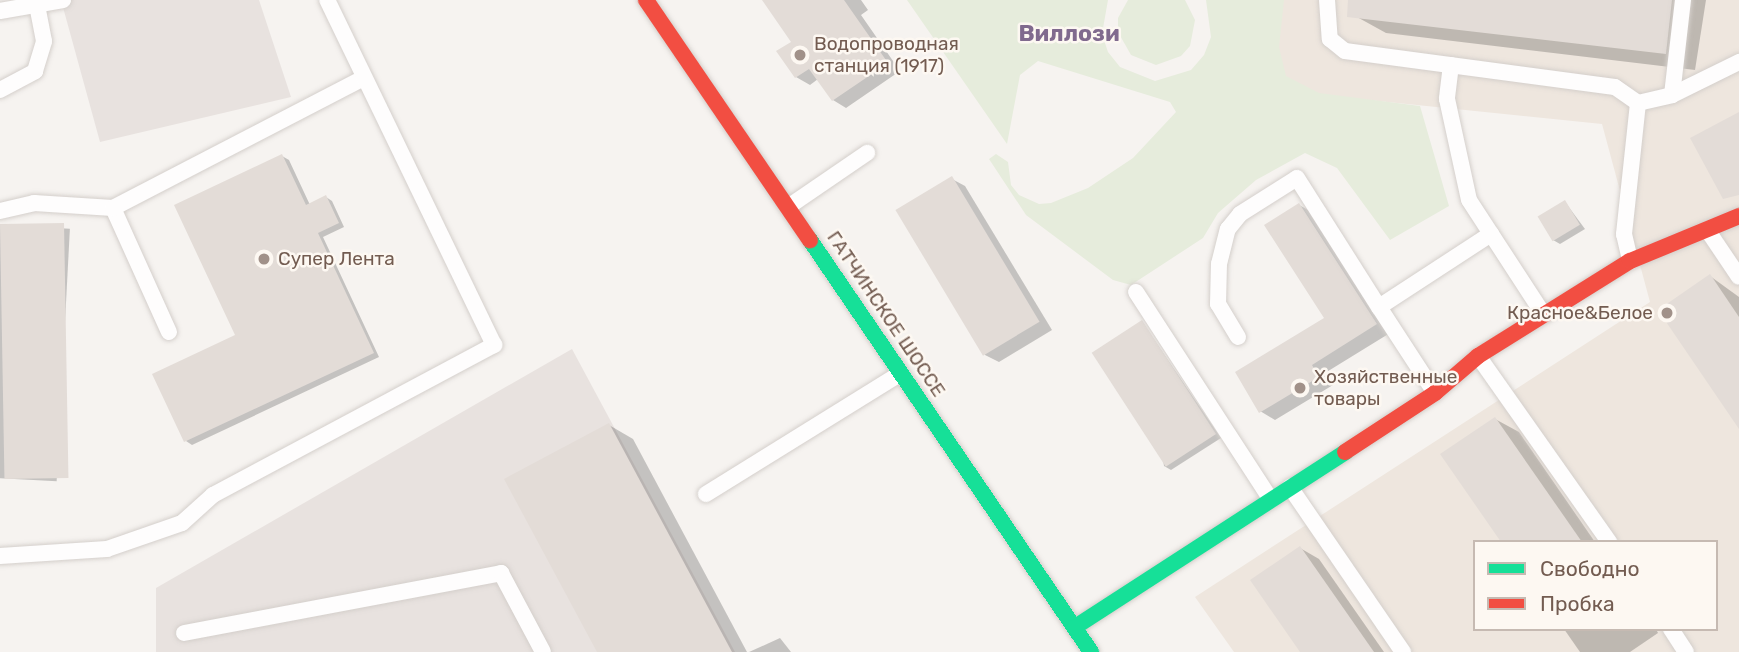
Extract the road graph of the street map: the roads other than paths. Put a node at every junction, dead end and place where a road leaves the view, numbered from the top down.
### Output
1 (63, 0) edge
2 (327, 0) edge
3 (646, 0) edge
4 (1327, 0) edge
5 (1683, 0) edge
6 (37, 5) junction
7 (0, 11) edge
8 (1739, 62) edge
9 (1451, 65) junction
10 (362, 79) junction
11 (0, 90) edge
12 (1672, 95) junction
13 (1638, 103) junction
14 (867, 153) dead end
15 (788, 207) junction
16 (113, 208) junction
17 (0, 211) edge
18 (1739, 216) edge
19 (1708, 231) junction
20 (1491, 234) junction
21 (1630, 261) junction
22 (1739, 277) edge
23 (1136, 292) dead end
24 (1379, 307) junction
25 (1544, 316) junction
26 (169, 332) dead end
27 (1238, 337) dead end
28 (1478, 356) junction
29 (901, 373) junction
30 (1435, 393) junction
31 (1290, 487) junction
32 (706, 494) dead end
33 (1270, 500) junction
34 (1608, 540) edge
35 (0, 556) edge
36 (1075, 626) junction
37 (1672, 631) edge
38 (184, 633) dead end
39 (543, 652) edge
40 (1091, 652) edge
41 (1403, 652) edge
42 (1686, 652) edge

1 - 6 lane
2 - 10 lane
3 - 15 street, ГАТЧИНСКОЕ ШОССЕ
4 - 9 lane
5 - 12 lane
6 - 7 lane
6 - 11 lane
8 - 12 lane
9 - 13 lane
9 - 20 lane
10 - 16 lane
10 - 35 lane
12 - 13 lane
13 - 21 lane
14 - 15 lane
15 - 29 street, ГАТЧИНСКОЕ ШОССЕ
16 - 17 lane
16 - 26 lane
18 - 19 street
19 - 21 street
19 - 22 lane
20 - 24 lane
20 - 25 lane
21 - 25 street
23 - 33 lane
24 - 27 lane
24 - 30 lane
25 - 28 street
28 - 30 street
28 - 34 lane
29 - 32 lane
29 - 36 street, ГАТЧИНСКОЕ ШОССЕ
30 - 31 street
31 - 33 street
31 - 41 lane
33 - 36 street
36 - 40 street, ГАТЧИНСКОЕ ШОССЕ
37 - 42 lane
38 - 39 lane

